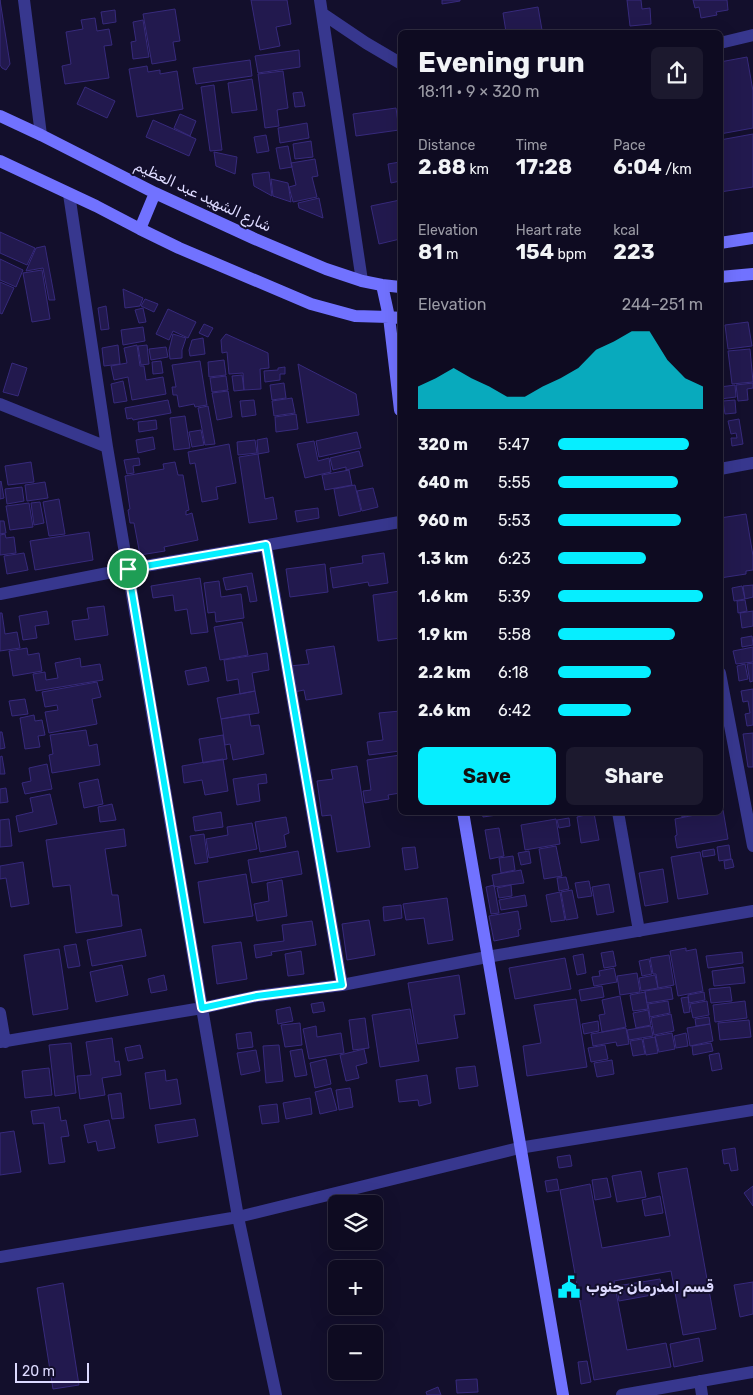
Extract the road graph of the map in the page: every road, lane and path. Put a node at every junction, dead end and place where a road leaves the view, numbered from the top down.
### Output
1 (24, 0) edge
2 (320, 0) edge
3 (323, 14) junction
4 (753, 35) edge
5 (723, 42) edge
6 (398, 62) edge
7 (0, 116) edge
8 (41, 135) junction
9 (0, 161) edge
10 (154, 193) junction
11 (69, 194) junction
12 (140, 230) junction
13 (753, 238) edge
14 (723, 243) edge
15 (753, 274) edge
16 (723, 277) edge
17 (362, 281) junction
18 (382, 285) junction
19 (398, 288) edge
20 (394, 318) edge
21 (398, 379) edge
22 (0, 404) edge
23 (107, 447) junction
24 (753, 463) edge
25 (723, 468) edge
26 (398, 522) edge
27 (266, 545) junction
28 (128, 569) junction
29 (0, 594) edge
30 (723, 689) edge
31 (463, 815) edge
32 (619, 815) edge
33 (753, 846) edge
34 (753, 911) edge
35 (639, 931) junction
36 (487, 957) junction
37 (342, 985) junction
38 (202, 1008) junction
39 (0, 1014) edge
40 (2, 1042) edge
41 (753, 1110) edge
42 (520, 1148) junction
43 (238, 1217) junction
44 (0, 1257) edge
45 (753, 1372) edge
46 (700, 1381) junction
47 (276, 1395) edge
48 (563, 1395) edge
49 (622, 1395) edge
50 (702, 1395) edge

1 - 8 street
2 - 3 street
3 - 6 street
3 - 17 street
4 - 5 street
7 - 8 main road, شارع الشهيد عبد العظيم
8 - 10 main road, شارع الشهيد عبد العظيم
9 - 11 main road
10 - 12 main road
10 - 17 main road, شارع الشهيد عبد العظيم
11 - 12 main road
11 - 23 street
12 - 20 main road
13 - 14 main road
15 - 16 main road
17 - 18 main road, شارع الشهيد عبد العظيم
18 - 19 main road, شارع الشهيد عبد العظيم
18 - 20 main road
20 - 21 main road
22 - 23 street
23 - 28 street
24 - 25 street
26 - 27 street
27 - 28 street
27 - 37 street
28 - 29 street
28 - 38 street
30 - 33 street
31 - 36 main road
32 - 35 street
34 - 35 street
35 - 36 street
36 - 37 street
36 - 42 main road
37 - 38 street
38 - 40 street
38 - 43 street
39 - 40 street
41 - 42 street
42 - 43 street
42 - 48 main road
43 - 44 street
43 - 47 street
45 - 46 street
46 - 49 street
46 - 50 street

